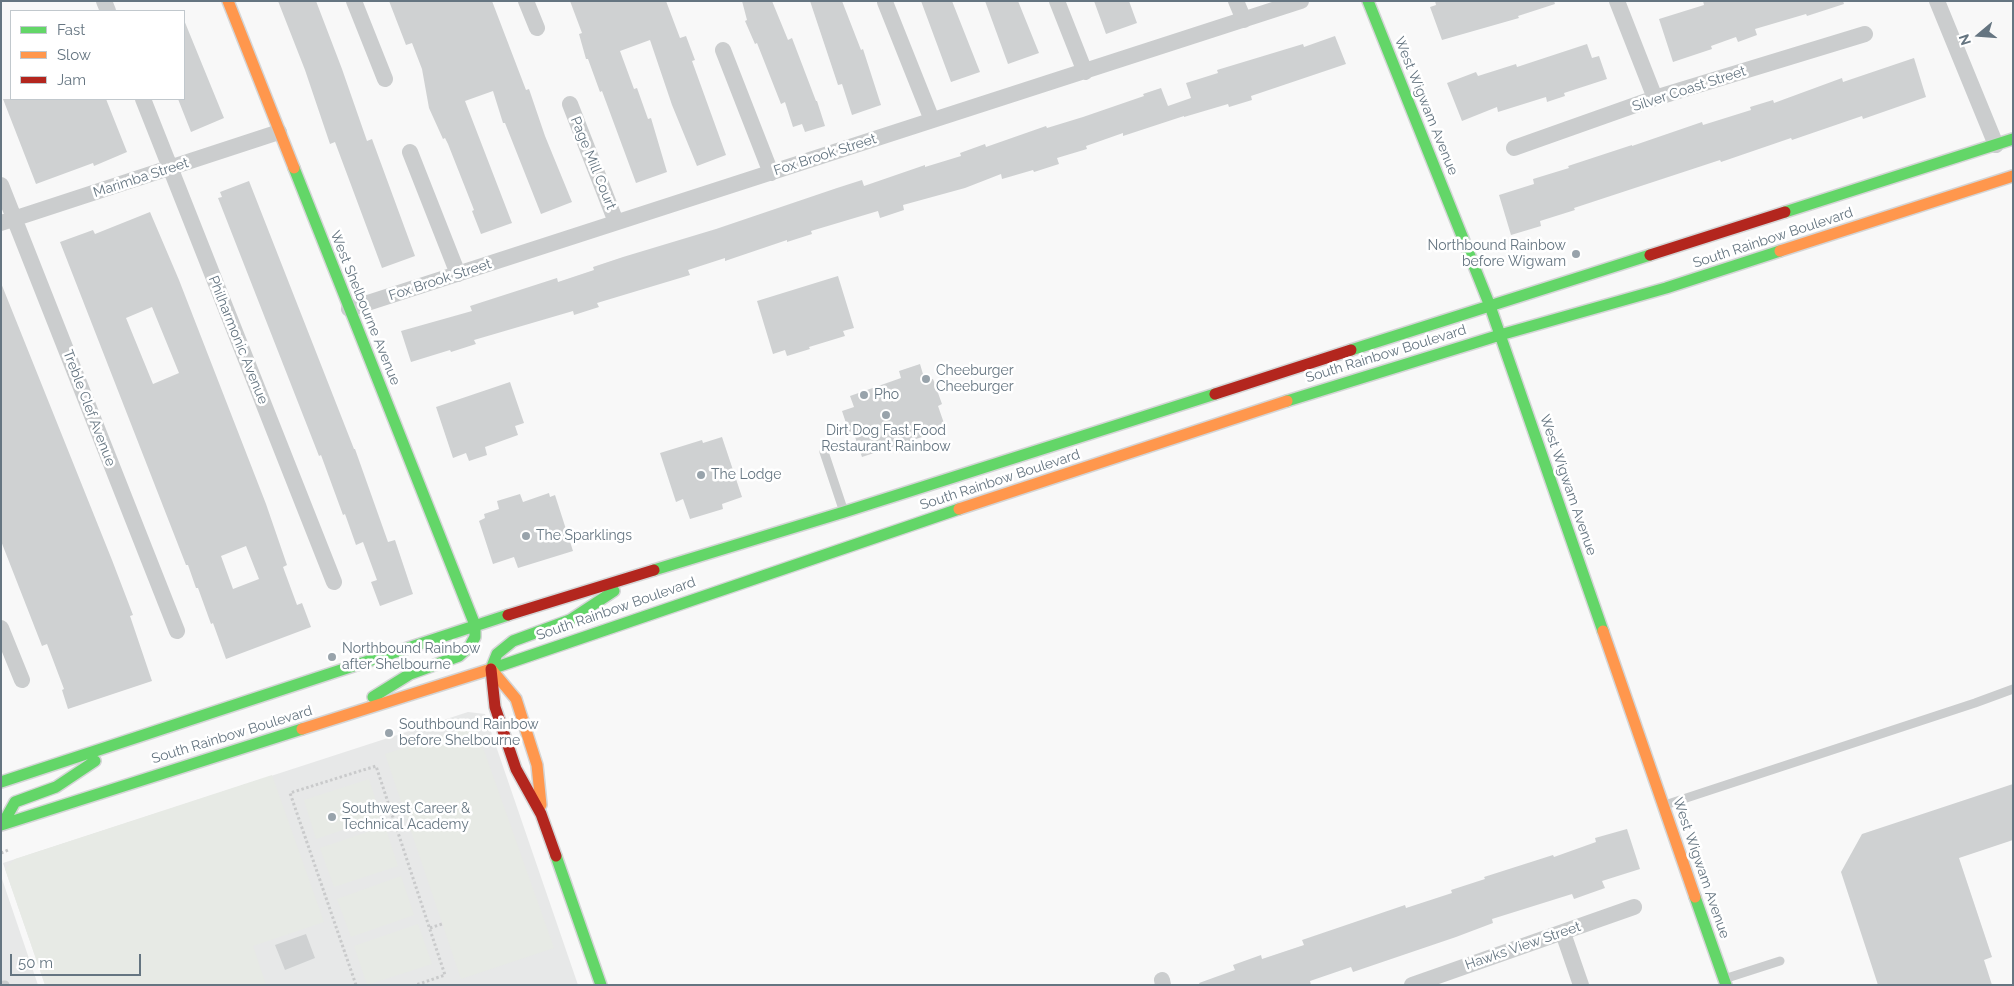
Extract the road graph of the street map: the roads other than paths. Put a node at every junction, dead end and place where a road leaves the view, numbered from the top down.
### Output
1 (228, 1) edge
2 (354, 1) edge
3 (526, 1) edge
4 (1057, 1) edge
5 (1236, 1) edge
6 (1301, 1) edge
7 (1368, 1) edge
8 (1617, 1) edge
9 (1937, 1) edge
10 (885, 2) edge
11 (1244, 20) junction
12 (537, 28) dead end
13 (1865, 34) dead end
14 (723, 50) dead end
15 (1085, 72) junction
16 (385, 79) dead end
17 (1655, 98) junction
18 (143, 100) edge
19 (570, 104) dead end
20 (932, 120) junction
21 (279, 132) junction
22 (2013, 139) edge
23 (1996, 145) junction
24 (1514, 148) dead end
25 (410, 152) dead end
26 (1987, 160) dead end
27 (170, 169) junction
28 (771, 173) junction
29 (2011, 180) edge
30 (1, 185) edge
31 (1876, 210) dead end
32 (8, 221) edge
33 (616, 222) junction
34 (1857, 226) junction
35 (458, 274) junction
36 (1490, 306) junction
37 (350, 309) junction
38 (1500, 335) junction
39 (1142, 417) junction
40 (1100, 444) dead end
41 (824, 452) dead end
42 (972, 471) junction
43 (1021, 477) dead end
44 (961, 489) dead end
45 (1014, 490) junction
46 (844, 512) junction
47 (893, 519) dead end
48 (823, 554) junction
49 (635, 576) junction
50 (334, 582) dead end
51 (475, 625) junction
52 (1, 628) edge
53 (177, 630) dead end
54 (491, 669) junction
55 (22, 680) dead end
56 (2013, 689) edge
57 (339, 718) junction
58 (123, 743) junction
59 (1, 782) edge
60 (1663, 806) junction
61 (541, 814) junction
62 (2, 825) edge
63 (1634, 908) dead end
64 (1563, 933) junction
65 (1780, 961) dead end
66 (1725, 982) edge
67 (601, 985) edge
68 (1412, 985) edge
69 (1581, 985) edge

1 - 21 main road, West Shelbourne Avenue
2 - 16 street
3 - 12 street
4 - 15 street
5 - 11 street
6 - 11 street, Fox Brook Street
7 - 36 main road, West Wigwam Avenue
8 - 17 street
9 - 23 street
10 - 20 street
11 - 15 street, Fox Brook Street
13 - 17 street, Silver Coast Street
14 - 28 street
15 - 20 street, Fox Brook Street
17 - 24 street, Silver Coast Street
18 - 27 street, Philharmonic Avenue
19 - 33 street, Page Mill Court
20 - 28 street, Fox Brook Street
21 - 27 street, Marimba Street
21 - 37 main road, West Shelbourne Avenue
22 - 23 main road, South Rainbow Boulevard
23 - 26 main road
23 - 36 main road, South Rainbow Boulevard
25 - 35 street
27 - 32 street, Marimba Street
27 - 50 street, Philharmonic Avenue
28 - 33 street, Fox Brook Street
29 - 34 main road, South Rainbow Boulevard
30 - 32 street, Treble Clef Avenue
31 - 34 main road
32 - 53 street, Treble Clef Avenue
33 - 35 street, Fox Brook Street
34 - 38 main road, South Rainbow Boulevard
35 - 37 street, Fox Brook Street
36 - 38 main road, West Wigwam Avenue
36 - 39 main road, South Rainbow Boulevard
37 - 51 main road, West Shelbourne Avenue
38 - 45 main road, South Rainbow Boulevard
38 - 60 main road, West Wigwam Avenue
39 - 40 main road
39 - 42 main road, South Rainbow Boulevard
41 - 46 lane
42 - 44 main road
42 - 46 main road, South Rainbow Boulevard
43 - 45 main road
45 - 48 main road, South Rainbow Boulevard
46 - 49 main road, South Rainbow Boulevard
47 - 48 main road
48 - 54 main road, South Rainbow Boulevard
49 - 51 main road, South Rainbow Boulevard
49 - 54 main road
51 - 57 main road
51 - 58 main road, South Rainbow Boulevard
52 - 55 street
54 - 57 main road, South Rainbow Boulevard
54 - 61 main road
54 - 61 main road
56 - 60 lane
57 - 62 main road, South Rainbow Boulevard
58 - 59 main road, South Rainbow Boulevard
58 - 62 main road
60 - 66 main road, West Wigwam Avenue
61 - 67 main road
63 - 64 street, Hawks View Street
64 - 68 street, Hawks View Street
64 - 69 street
65 - 66 lane

